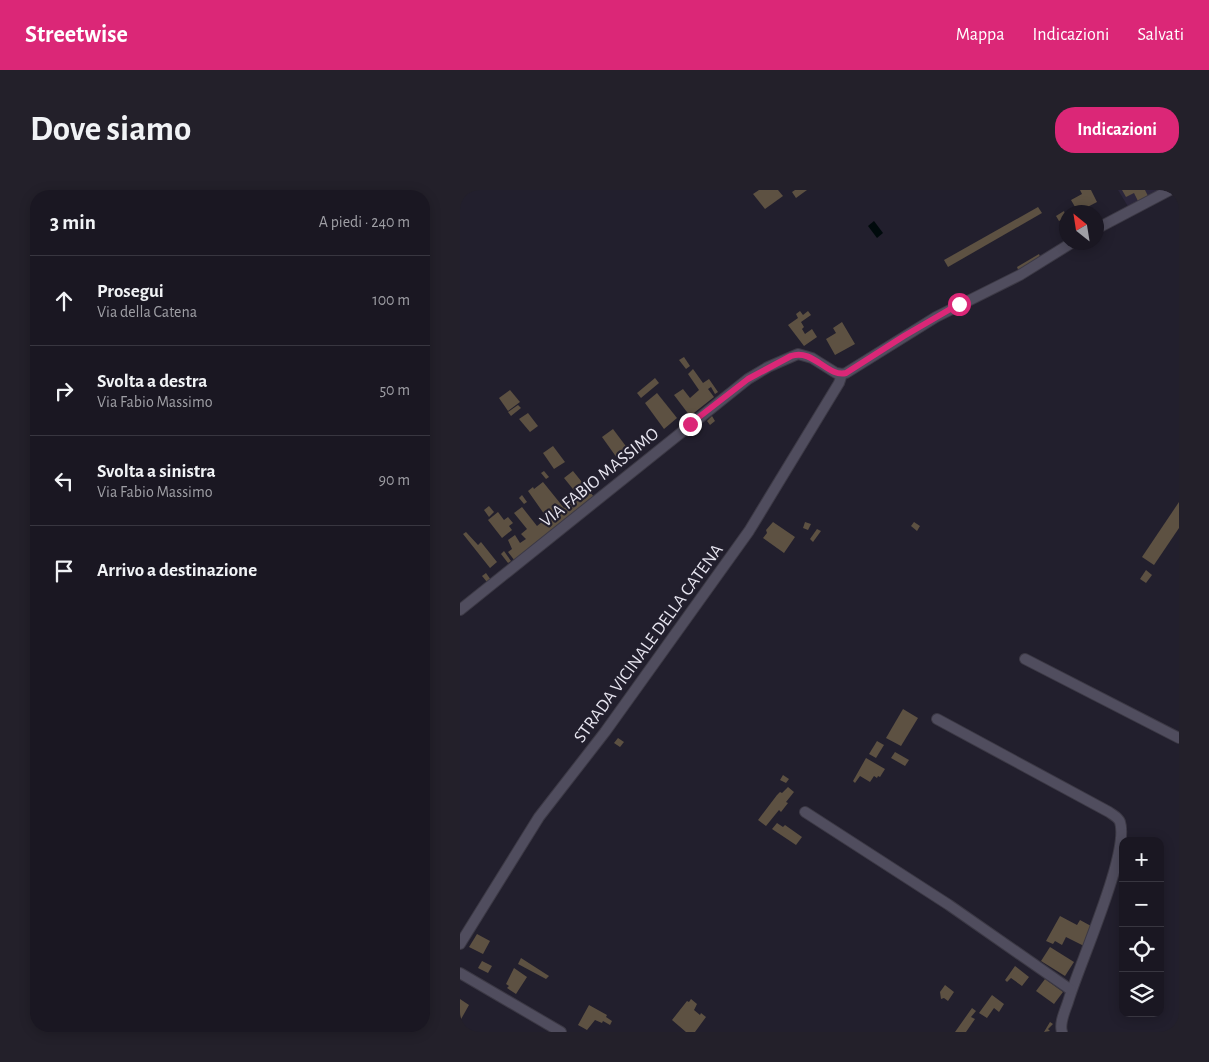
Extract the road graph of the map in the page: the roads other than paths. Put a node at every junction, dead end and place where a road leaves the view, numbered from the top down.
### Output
1 (1170, 190) edge
2 (1104, 225) edge
3 (1060, 250) edge
4 (842, 374) junction
5 (460, 610) edge
6 (1025, 659) dead end
7 (937, 720) dead end
8 (1179, 738) edge
9 (806, 812) dead end
10 (460, 944) edge
11 (460, 973) edge
12 (1071, 990) junction
13 (561, 1032) edge
14 (1062, 1032) edge

1 - 2 street
3 - 4 street
4 - 5 street, VIA FABIO MASSIMO
4 - 10 street, STRADA VICINALE DELLA CATENA
6 - 8 street
7 - 12 street
9 - 12 street
11 - 13 street
12 - 14 street

